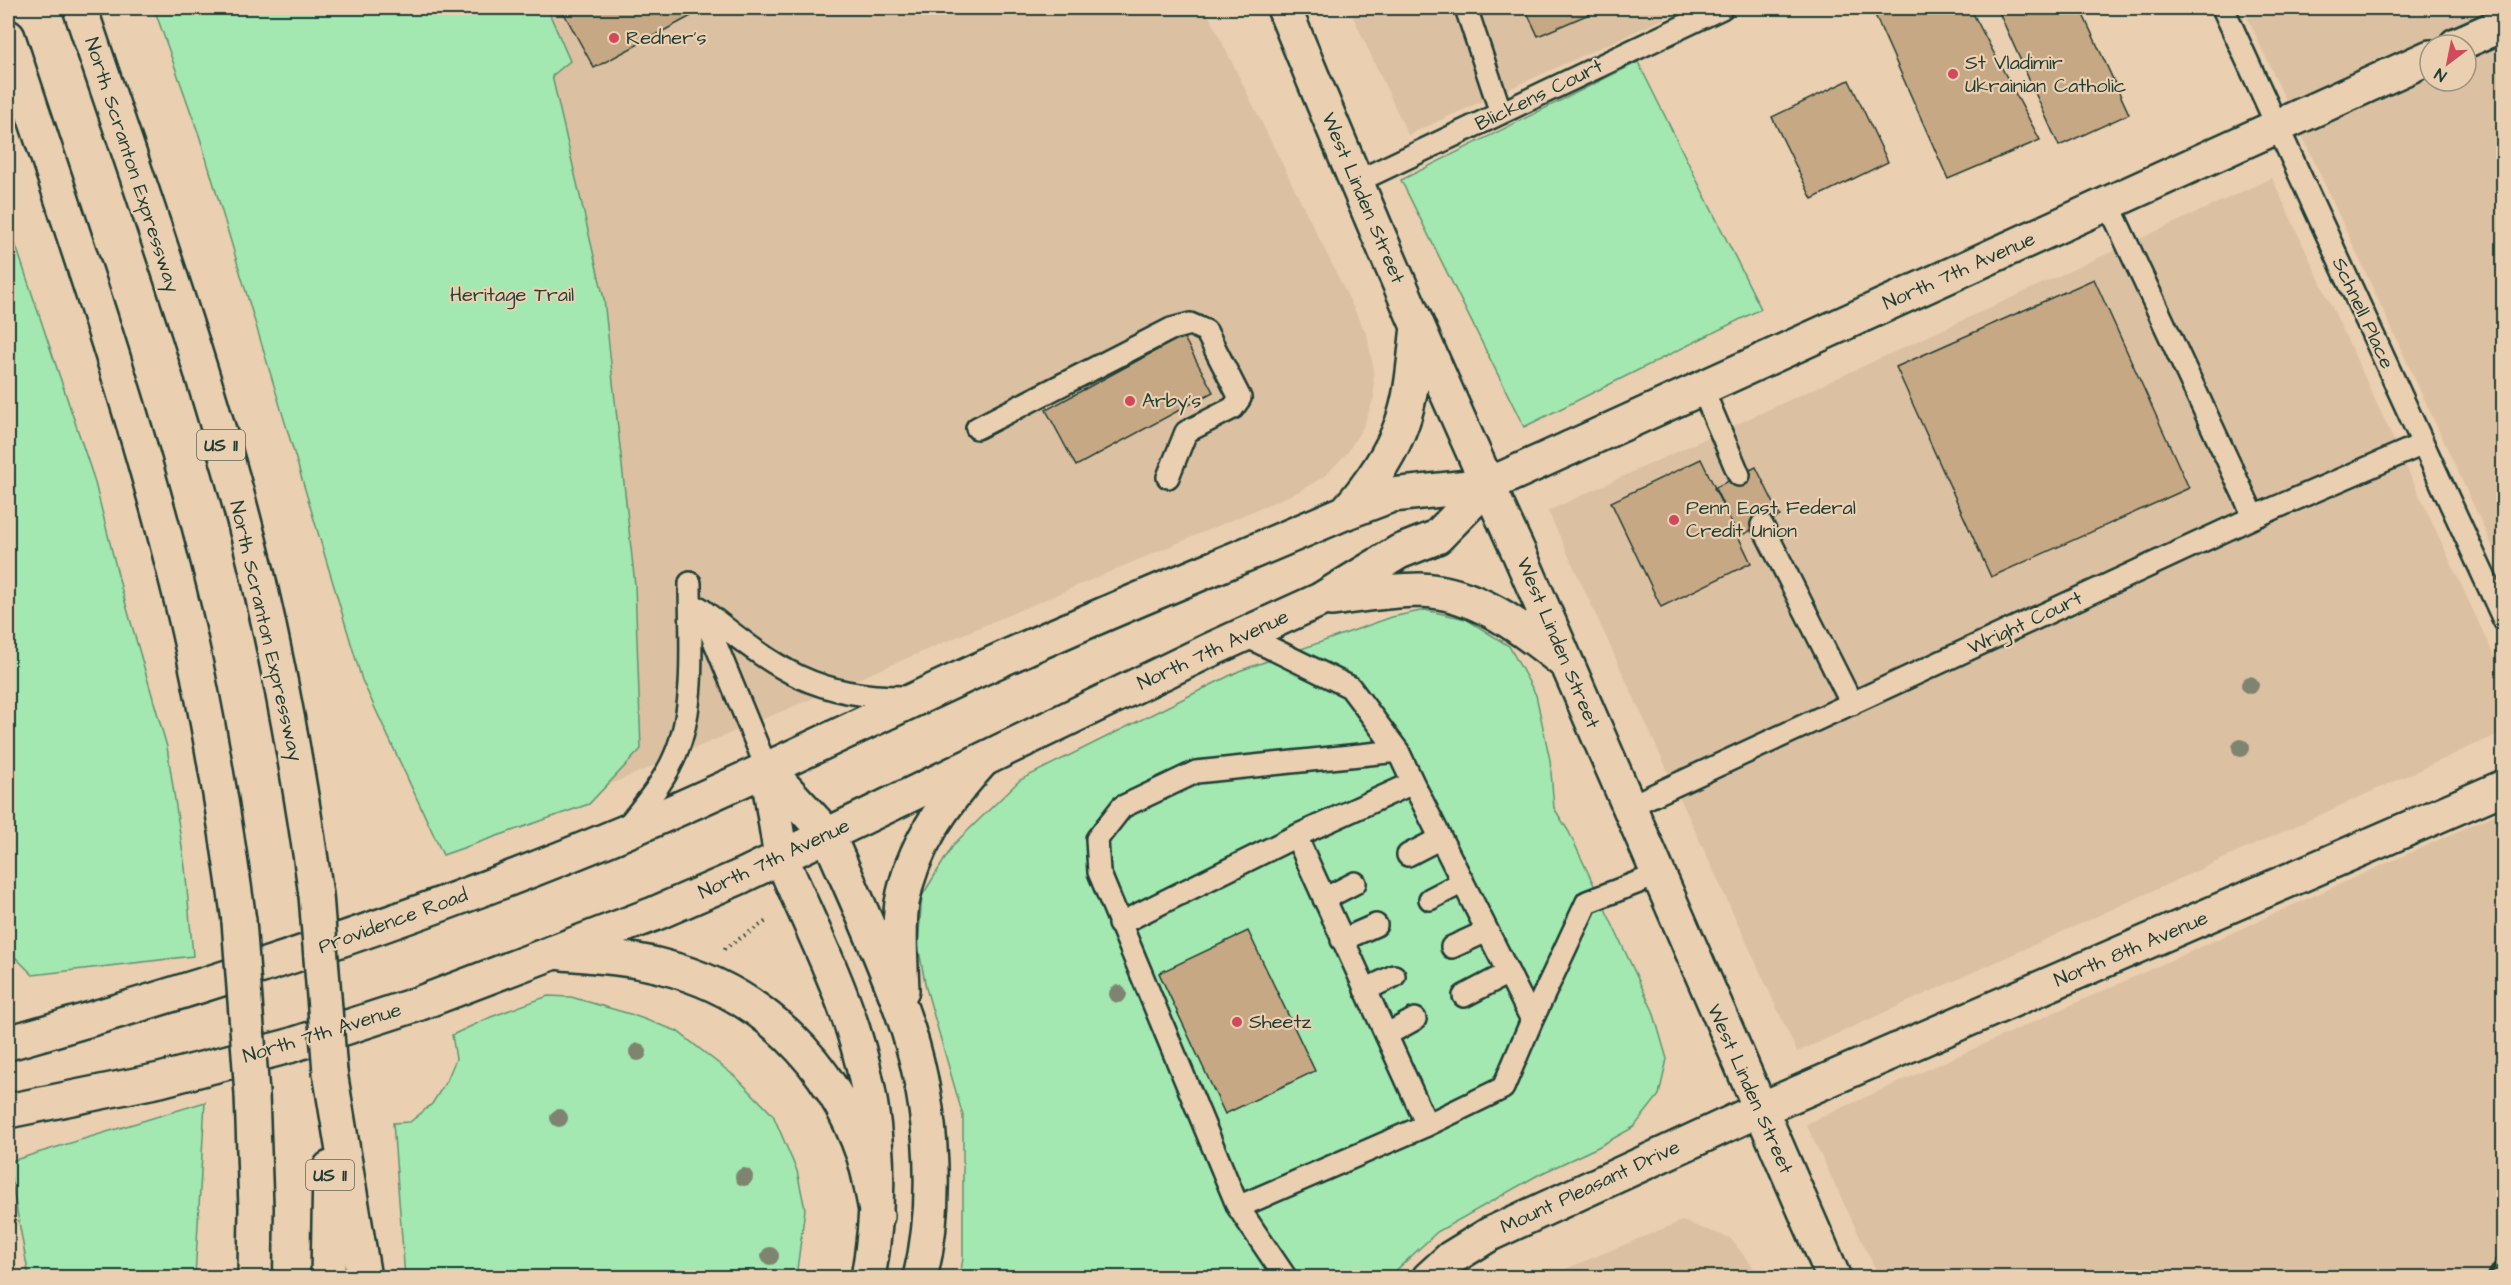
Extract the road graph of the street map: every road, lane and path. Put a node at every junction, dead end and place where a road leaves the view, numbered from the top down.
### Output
1 (80, 8) edge
2 (1284, 8) edge
3 (1466, 8) edge
4 (1722, 8) edge
5 (2223, 8) edge
6 (2504, 24) edge
7 (2478, 35) edge
8 (8, 37) edge
9 (2418, 62) edge
10 (1501, 113) junction
11 (2277, 125) junction
12 (1356, 182) junction
13 (2108, 203) junction
14 (1418, 327) junction
15 (1702, 388) junction
16 (977, 429) dead end
17 (2423, 444) junction
18 (1739, 475) dead end
19 (1168, 477) dead end
20 (1488, 485) junction
21 (1344, 513) junction
22 (2254, 518) junction
23 (1762, 525) dead end
24 (1320, 600) junction
25 (700, 608) junction
26 (2504, 620) edge
27 (1244, 635) junction
28 (1567, 664) junction
29 (922, 697) junction
30 (1852, 704) junction
31 (1398, 751) junction
32 (982, 761) junction
33 (767, 769) junction
34 (1413, 783) junction
35 (2504, 788) edge
36 (1628, 807) junction
37 (620, 834) junction
38 (828, 835) junction
39 (1296, 836) junction
40 (1439, 839) junction
41 (1408, 855) dead end
42 (781, 857) junction
43 (1657, 874) junction
44 (1463, 882) junction
45 (1355, 883) dead end
46 (1324, 898) junction
47 (1430, 899) dead end
48 (772, 918) dead end
49 (1119, 924) junction
50 (1376, 925) dead end
51 (1487, 931) junction
52 (1342, 940) junction
53 (1452, 947) dead end
54 (723, 950) dead end
55 (555, 952) junction
56 (1508, 973) junction
57 (1394, 976) dead end
58 (1365, 990) junction
59 (1464, 996) dead end
60 (903, 1013) junction
61 (1415, 1019) dead end
62 (1532, 1020) junction
63 (1386, 1035) junction
64 (8, 1042) edge
65 (330, 1072) junction
66 (1759, 1110) junction
67 (8, 1111) edge
68 (1427, 1125) junction
69 (1238, 1207) junction
70 (877, 1216) junction
71 (255, 1278) edge
72 (328, 1278) edge
73 (364, 1278) edge
74 (868, 1278) edge
75 (920, 1278) edge
76 (1286, 1278) edge
77 (1429, 1278) edge
78 (1833, 1278) edge

1 - 65 main road, North Scranton Expressway / US 11, bridge
2 - 12 main road, West Linden Street
3 - 10 lane
4 - 10 lane, Blickens Court
5 - 11 lane, Schnell Place
6 - 7 main road
8 - 71 main road, bridge
9 - 11 main road, North 7th Avenue
10 - 12 lane, Blickens Court
11 - 13 main road, North 7th Avenue
11 - 17 lane, Schnell Place
12 - 14 main road, West Linden Street
13 - 15 main road, North 7th Avenue
13 - 22 lane
14 - 20 main road, West Linden Street
14 - 21 main road
15 - 18 lane
15 - 20 main road, North 7th Avenue
16 - 19 lane
17 - 22 lane, Wright Court
17 - 26 lane, Schnell Place
20 - 21 main road, North 7th Avenue
20 - 24 main road, North 7th Avenue
20 - 28 main road, West Linden Street
21 - 29 main road, North 7th Avenue
22 - 30 lane, Wright Court
23 - 30 lane
24 - 27 main road, North 7th Avenue
24 - 28 main road
25 - 29 lane
25 - 33 lane
25 - 37 lane
27 - 31 lane
27 - 32 main road, North 7th Avenue
28 - 36 main road, West Linden Street
29 - 33 main road, North 7th Avenue
30 - 36 lane, Wright Court
31 - 34 lane
31 - 49 lane
32 - 38 main road, North 7th Avenue
32 - 60 main road
33 - 37 main road, Providence Road
33 - 38 main road
33 - 42 main road
34 - 39 lane
34 - 40 lane
35 - 66 main road, North 8th Avenue
36 - 43 main road, West Linden Street
37 - 64 main road, Providence Road
38 - 42 main road, North 7th Avenue
38 - 60 main road
39 - 46 lane
39 - 49 lane
40 - 41 lane
40 - 44 lane
42 - 55 main road, North 7th Avenue
42 - 70 main road
43 - 62 lane
43 - 66 main road, West Linden Street
44 - 47 lane
44 - 51 lane
45 - 46 lane
46 - 52 lane
48 - 54 path
49 - 69 lane
50 - 52 lane
51 - 53 lane
51 - 56 lane
52 - 58 lane
55 - 67 main road, North 7th Avenue
55 - 70 main road
56 - 59 lane
56 - 62 lane
57 - 58 lane
58 - 63 lane
60 - 75 main road
61 - 63 lane
62 - 68 lane
63 - 68 lane
65 - 72 main road, North Scranton Expressway / US 11
65 - 73 main road
66 - 77 main road, Mount Pleasant Drive
66 - 78 main road, West Linden Street
68 - 69 lane
69 - 76 lane
70 - 74 main road

